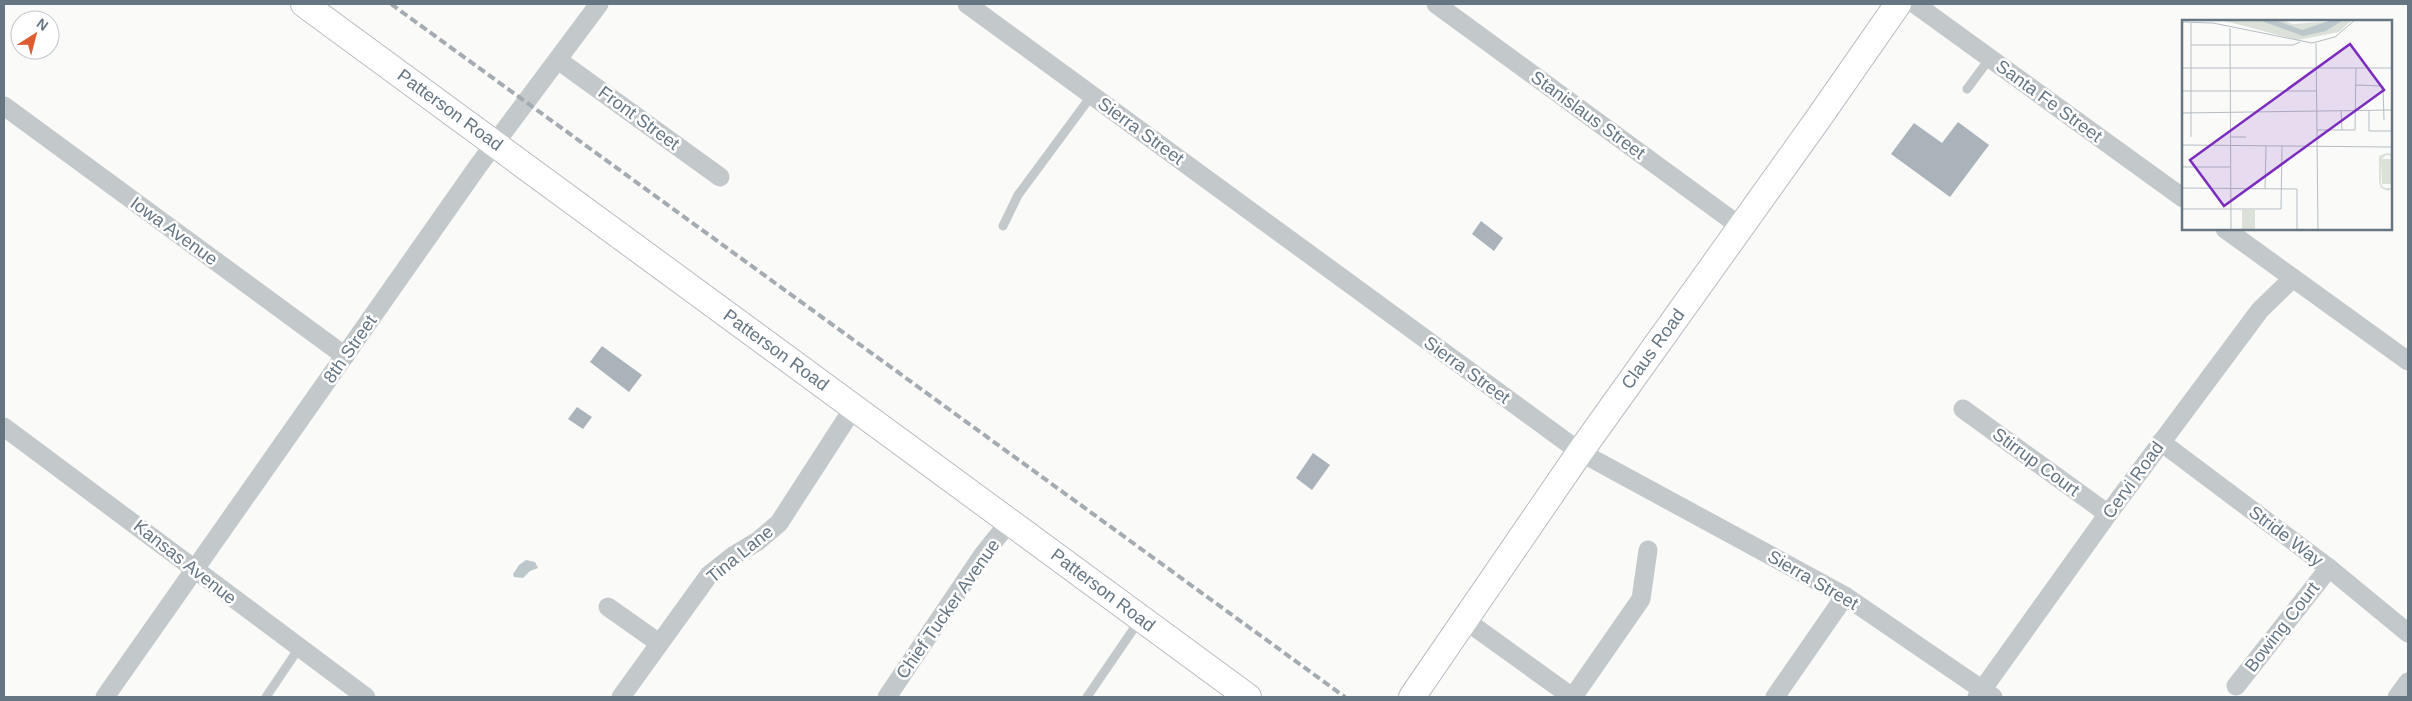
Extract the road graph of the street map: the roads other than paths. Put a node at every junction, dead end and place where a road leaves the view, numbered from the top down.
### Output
1 (304, 4) edge
2 (598, 4) edge
3 (967, 4) edge
4 (1436, 4) edge
5 (1898, 4) edge
6 (1914, 4) edge
7 (1990, 58) junction
8 (558, 60) junction
9 (1967, 89) dead end
10 (1092, 95) junction
11 (4, 106) edge
12 (496, 145) junction
13 (720, 177) dead end
14 (2182, 197) edge
15 (1003, 226) dead end
16 (1741, 226) junction
17 (2226, 230) edge
18 (2293, 278) junction
19 (345, 356) junction
20 (2408, 361) edge
21 (854, 407) junction
22 (1963, 409) dead end
23 (4, 427) edge
24 (2162, 442) junction
25 (1580, 452) junction
26 (2108, 514) junction
27 (1010, 521) junction
28 (1648, 550) dead end
29 (2329, 568) junction
30 (195, 569) junction
31 (1845, 596) junction
32 (608, 606) dead end
33 (1141, 619) junction
34 (1465, 620) junction
35 (2408, 633) edge
36 (659, 643) junction
37 (299, 648) junction
38 (2408, 682) edge
39 (2236, 686) dead end
40 (1984, 695) edge
41 (105, 697) edge
42 (266, 697) edge
43 (366, 697) edge
44 (621, 697) edge
45 (887, 697) edge
46 (1087, 697) edge
47 (1248, 697) edge
48 (1412, 697) edge
49 (1572, 697) edge
50 (1775, 697) edge
51 (2397, 697) edge

1 - 12 main road, Patterson Road
2 - 8 street, 8th Street
3 - 10 street, Sierra Street
4 - 16 street, Stanislaus Street
5 - 16 main road, Claus Road
6 - 7 street, Santa Fe Street
7 - 9 lane
7 - 14 street, Santa Fe Street
8 - 12 street, 8th Street
8 - 13 street, Front Street
10 - 15 lane
10 - 25 street, Sierra Street
11 - 19 street, Iowa Avenue
12 - 19 street, 8th Street
12 - 21 main road, Patterson Road
16 - 25 main road, Claus Road
17 - 18 street
18 - 20 street
18 - 24 street, Cervi Road
19 - 30 street, 8th Street
21 - 27 main road, Patterson Road
21 - 36 street, Tina Lane
22 - 26 street, Stirrup Court
23 - 30 street, Kansas Avenue
24 - 26 street, Cervi Road
24 - 29 street, Stride Way
25 - 31 street, Sierra Street
25 - 34 main road, Claus Road
26 - 40 street, Cervi Road
27 - 33 main road, Patterson Road
27 - 45 street, Chief Tucker Avenue
28 - 49 street
29 - 35 street, Stride Way
29 - 39 street, Bowing Court
30 - 37 street, Kansas Avenue
30 - 41 street, 8th Street
31 - 40 street, Sierra Street
31 - 50 street
32 - 36 street
33 - 46 lane
33 - 47 main road, Patterson Road
34 - 48 main road, Claus Road
34 - 49 street
36 - 44 street, Tina Lane
37 - 42 lane
37 - 43 street, Kansas Avenue
38 - 51 street

